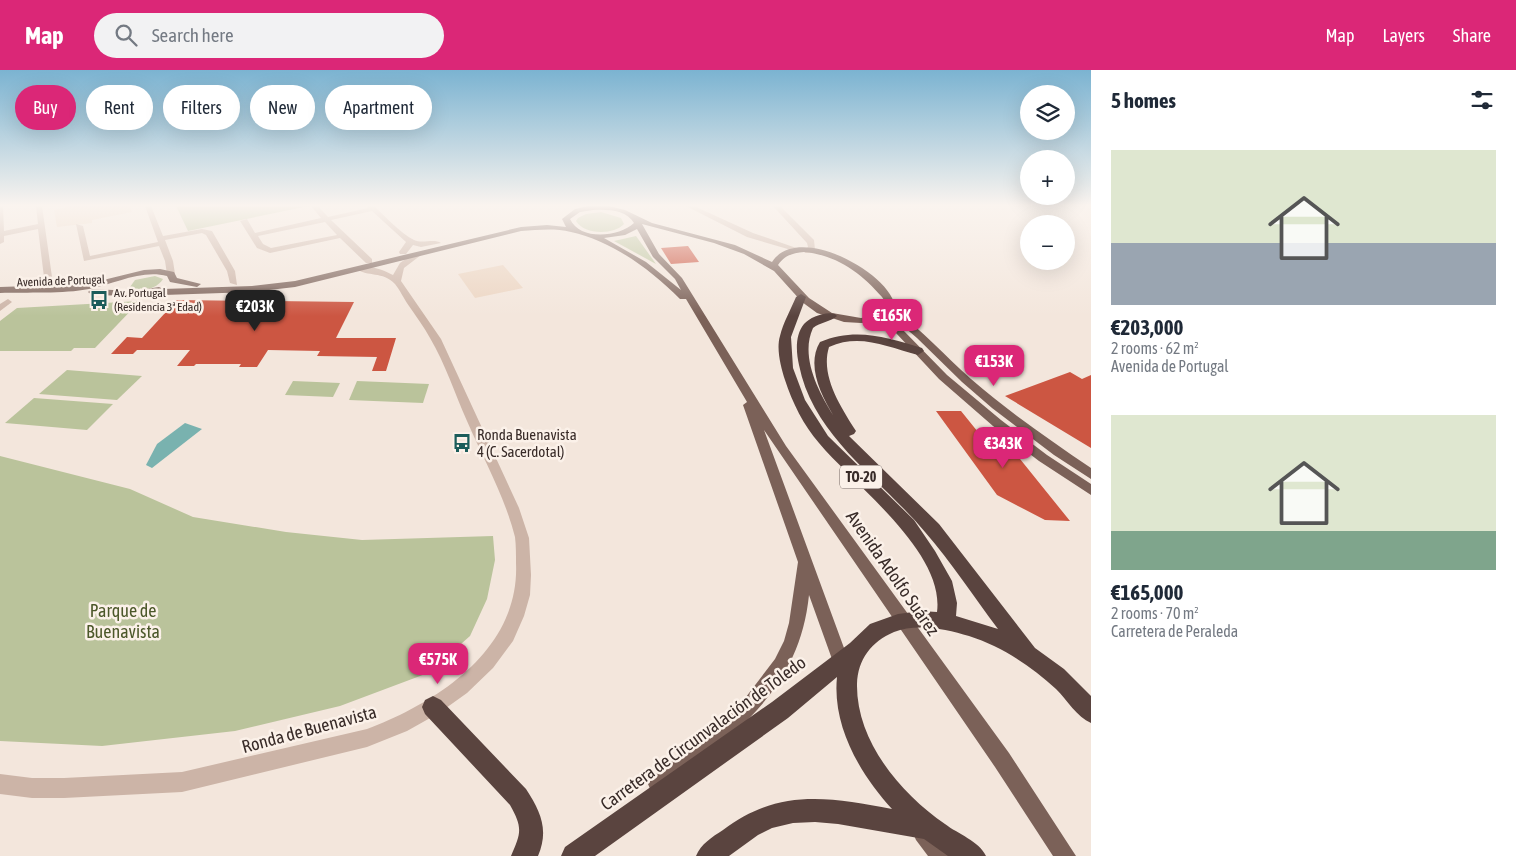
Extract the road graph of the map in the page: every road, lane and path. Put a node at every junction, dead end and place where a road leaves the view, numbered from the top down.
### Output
1 (43, 243) edge
2 (83, 243) edge
3 (154, 243) edge
4 (162, 243) edge
5 (215, 243) edge
6 (258, 243) edge
7 (309, 243) edge
8 (348, 243) edge
9 (410, 243) edge
10 (415, 243) edge
11 (436, 243) joint
12 (466, 243) edge
13 (607, 243) edge
14 (649, 243) edge
15 (722, 243) edge
16 (777, 243) edge
17 (811, 243) edge
18 (798, 250) junction
19 (808, 251) junction
20 (403, 252) junction
21 (747, 254) junction
22 (417, 255) junction
23 (778, 258) junction
24 (369, 261) junction
25 (170, 262) junction
26 (361, 269) junction
27 (775, 269) junction
28 (153, 271) junction
29 (135, 275) junction
30 (172, 277) junction
31 (397, 281) junction
32 (234, 283) junction
33 (40, 289) junction
34 (0, 290) edge
35 (151, 292) junction
36 (123, 293) junction
37 (0, 296) edge
38 (801, 297) junction
39 (8, 302) dead end
40 (0, 308) edge
41 (695, 308) junction
42 (890, 311) junction
43 (831, 316) junction
44 (875, 319) junction
45 (918, 350) junction
46 (745, 391) junction
47 (869, 465) junction
48 (1091, 474) edge
49 (1091, 490) edge
50 (805, 563) junction
51 (938, 621) junction
52 (1032, 658) junction
53 (844, 669) junction
54 (433, 707) junction
55 (1091, 712) edge
56 (0, 784) edge
57 (918, 821) junction
58 (524, 856) edge
59 (574, 856) edge
60 (709, 856) edge
61 (942, 856) edge
62 (973, 856) edge
63 (1066, 856) edge

1 - 33 street
2 - 3 street
4 - 25 street
5 - 32 street
6 - 7 street
8 - 24 street
9 - 20 street
10 - 11 street
11 - 20 main road, Avenida de Portugal
12 - 22 main road, Avenida de Portugal
13 - 41 main road, Avenida Adolfo Suárez
14 - 41 main road, Avenida Adolfo Suárez
15 - 21 main road
16 - 18 street
17 - 19 street
18 - 19 main road
18 - 23 main road
19 - 42 main road
20 - 24 main road, Avenida de Portugal
21 - 23 main road
21 - 27 main road
22 - 26 main road, Avenida de Portugal
22 - 31 street
23 - 27 main road
24 - 32 main road, Avenida de Portugal
25 - 28 street
25 - 30 street
26 - 31 street
26 - 35 main road, Avenida de Portugal
27 - 38 main road
28 - 29 main road, Avenida de Portugal
28 - 30 main road, Avenida de Portugal
29 - 33 main road, Avenida de Portugal
29 - 36 main road, Avenida de Portugal
30 - 32 main road, Avenida de Portugal
30 - 35 main road, Avenida de Portugal
31 - 54 street, Ronda de Buenavista
33 - 34 main road, Avenida de Portugal
35 - 36 main road, Avenida de Portugal
36 - 37 main road, Avenida de Portugal
38 - 43 main road
38 - 51 highway, TO-20
39 - 40 street
41 - 46 main road, Avenida Adolfo Suárez
42 - 44 main road
42 - 48 main road
43 - 44 main road
43 - 47 highway, TO-20
44 - 45 main road
45 - 47 highway
45 - 49 main road
46 - 50 main road
46 - 63 main road, Avenida Adolfo Suárez
47 - 52 highway, TO-20
50 - 53 main road
50 - 59 main road
51 - 52 highway, TO-20
51 - 53 highway, TO-20
52 - 55 highway, TO-20
53 - 57 highway, TO-20
53 - 59 highway, Carretera de Circunvalación de Toledo
54 - 56 street, Ronda de Buenavista
54 - 58 highway
57 - 60 highway, TO-20
57 - 61 main road
57 - 62 highway, TO-20

